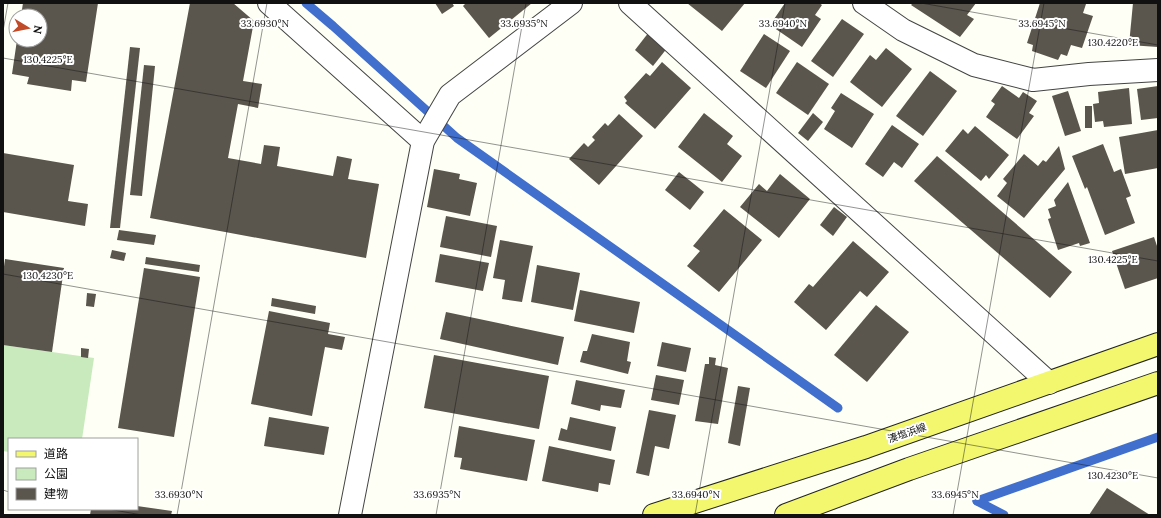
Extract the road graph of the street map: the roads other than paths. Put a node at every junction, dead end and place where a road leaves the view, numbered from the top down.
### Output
1 (269, 3) edge
2 (571, 3) edge
3 (630, 3) edge
4 (864, 3) edge
5 (1158, 70) edge
6 (423, 141) junction
7 (1158, 344) edge
8 (1049, 383) junction
9 (1158, 383) edge
10 (350, 515) edge
11 (654, 515) edge
12 (786, 515) edge

1 - 6 street
2 - 6 street
3 - 8 street
4 - 5 street
6 - 10 street
7 - 8 main road, 湊塩浜線
8 - 11 main road, 湊塩浜線
9 - 12 main road

